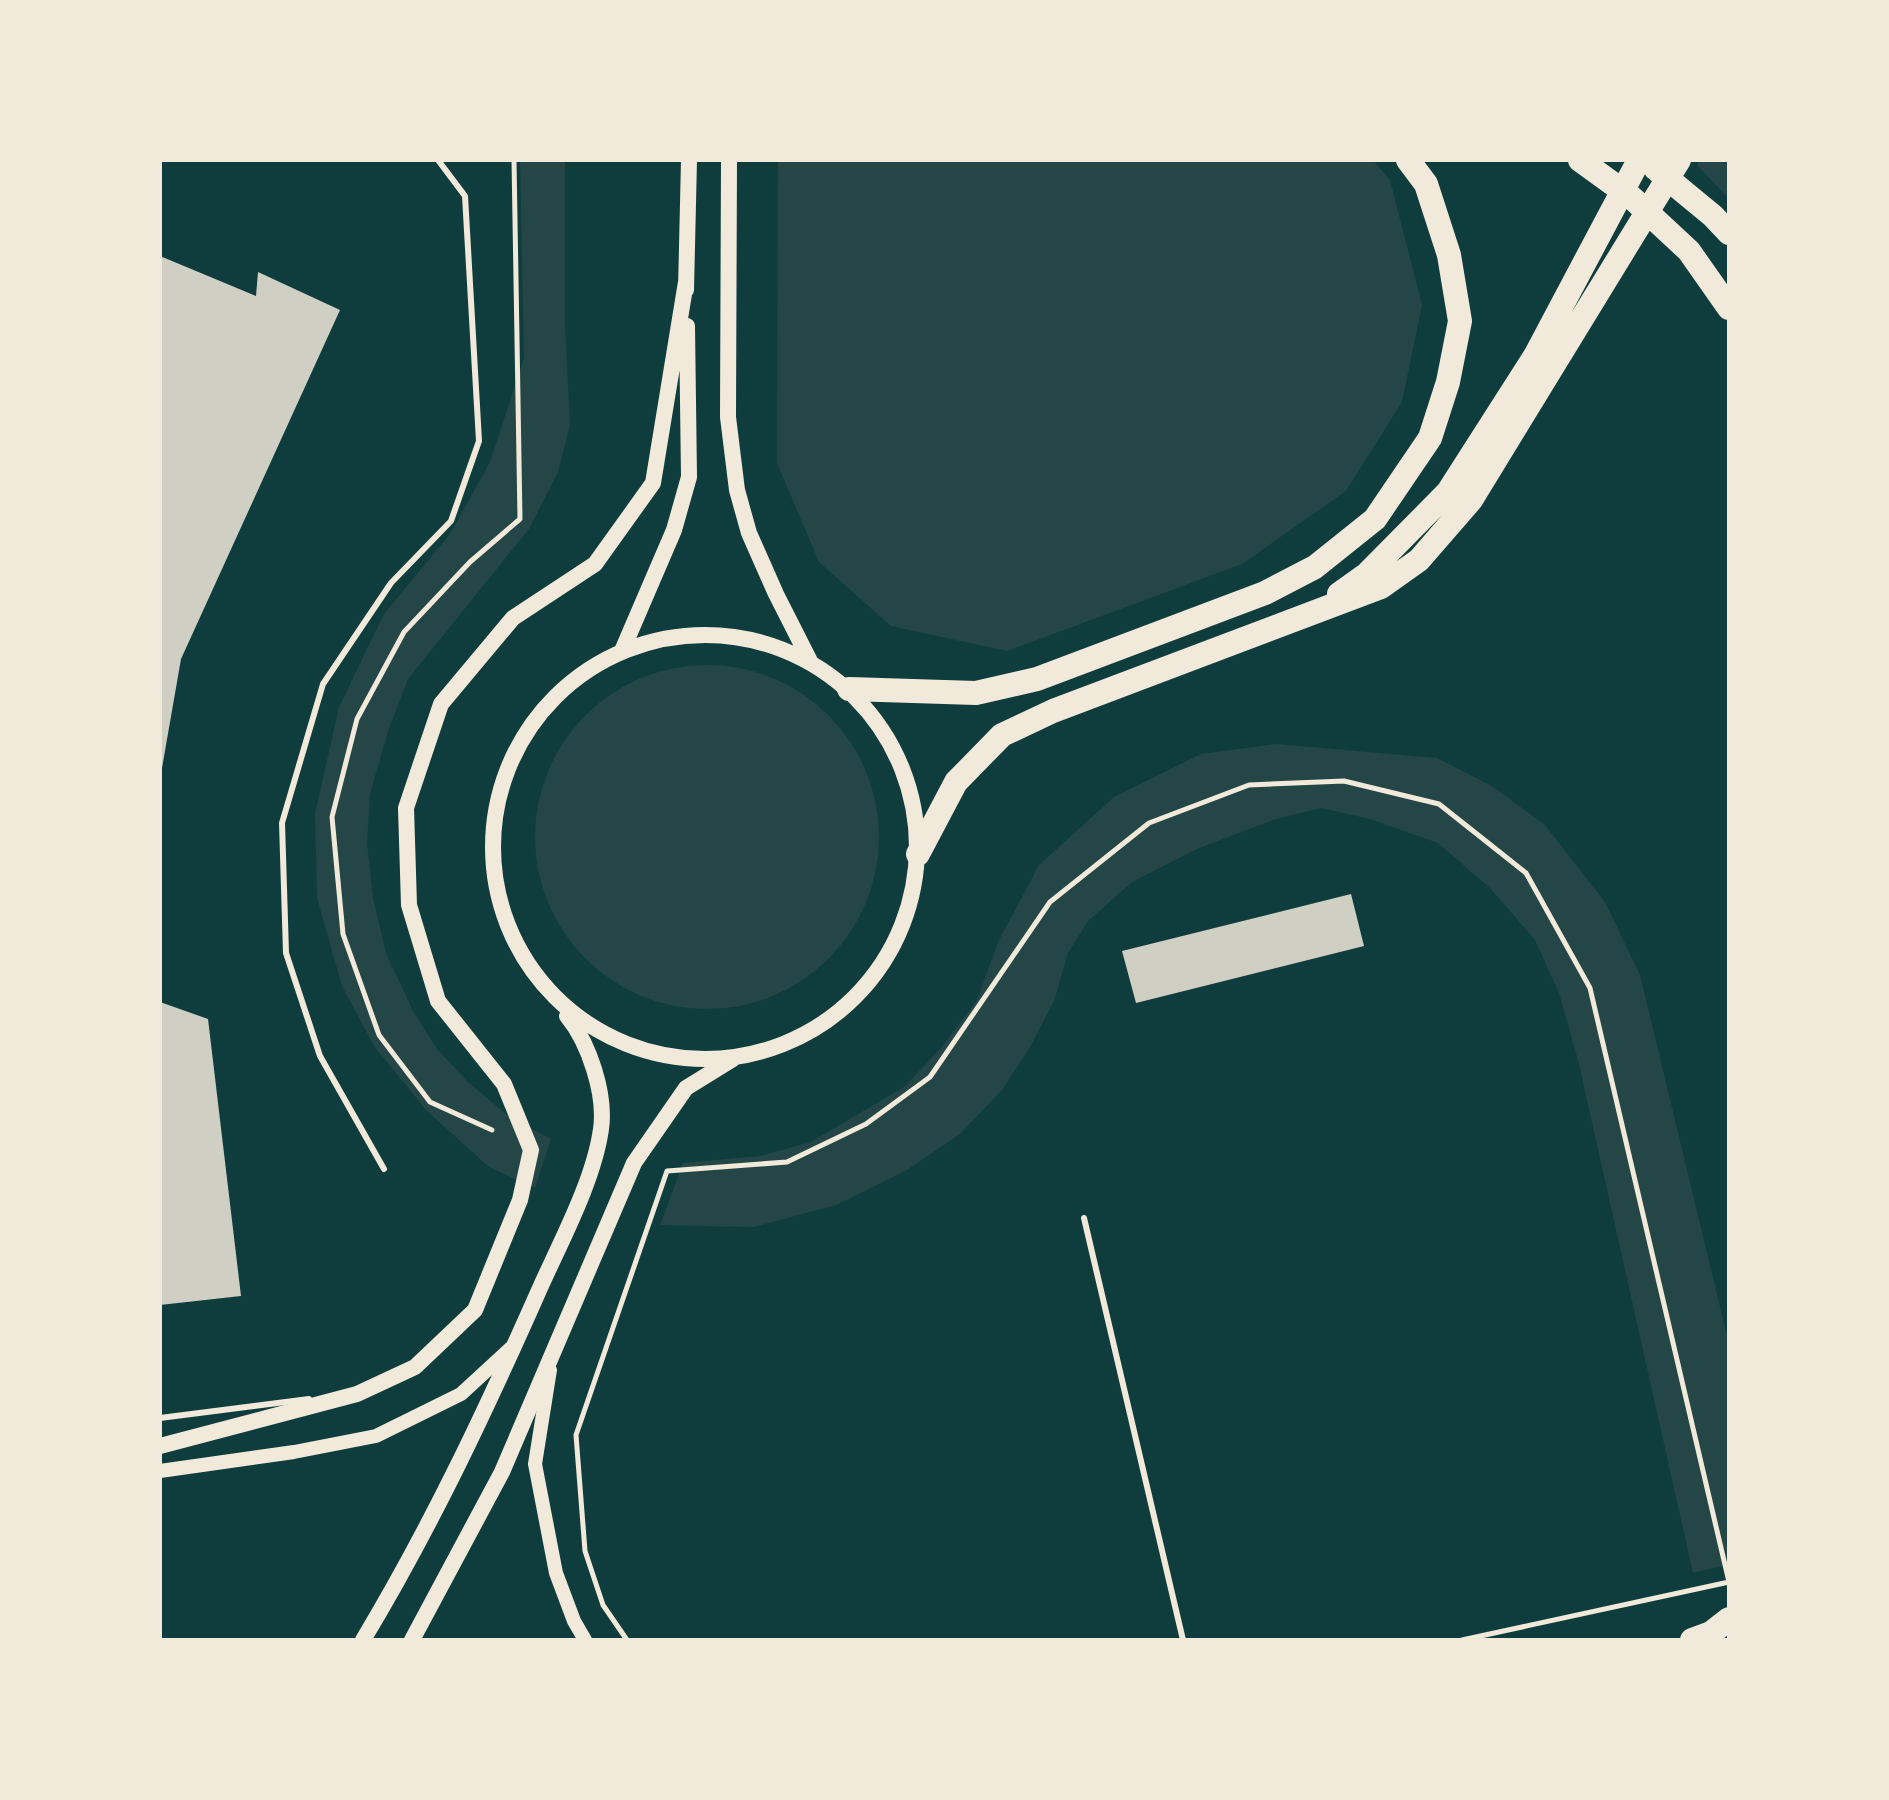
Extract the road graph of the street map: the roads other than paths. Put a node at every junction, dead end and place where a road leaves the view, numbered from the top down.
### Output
1 (438, 160) edge
2 (689, 160) edge
3 (729, 160) edge
4 (1408, 160) edge
5 (1580, 160) edge
6 (1642, 160) edge
7 (1679, 160) edge
8 (1721, 224) edge
9 (686, 282) junction
10 (1729, 308) edge
11 (1308, 616) junction
12 (622, 651) junction
13 (810, 661) junction
14 (849, 689) junction
15 (918, 854) junction
16 (549, 993) junction
17 (734, 1058) junction
18 (384, 1169) dead end
19 (1084, 1218) dead end
20 (514, 1345) junction
21 (553, 1352) junction
22 (357, 1394) junction
23 (160, 1418) edge
24 (160, 1446) edge
25 (160, 1471) edge
26 (1729, 1619) edge
27 (363, 1640) edge
28 (412, 1640) edge
29 (585, 1640) edge
30 (1183, 1640) edge
31 (1692, 1640) edge

1 - 18 lane
2 - 9 main road
3 - 13 main road
4 - 14 highway
5 - 10 highway
6 - 8 highway
6 - 11 highway
7 - 11 highway
9 - 12 main road
9 - 22 main road
11 - 15 highway
12 - 13 main road
12 - 16 main road
13 - 14 main road
14 - 15 main road
15 - 17 main road
16 - 17 main road
16 - 20 main road
17 - 21 main road
19 - 30 lane
20 - 25 street
20 - 27 main road
21 - 28 main road
21 - 29 street
22 - 23 lane
22 - 24 main road
26 - 31 highway

